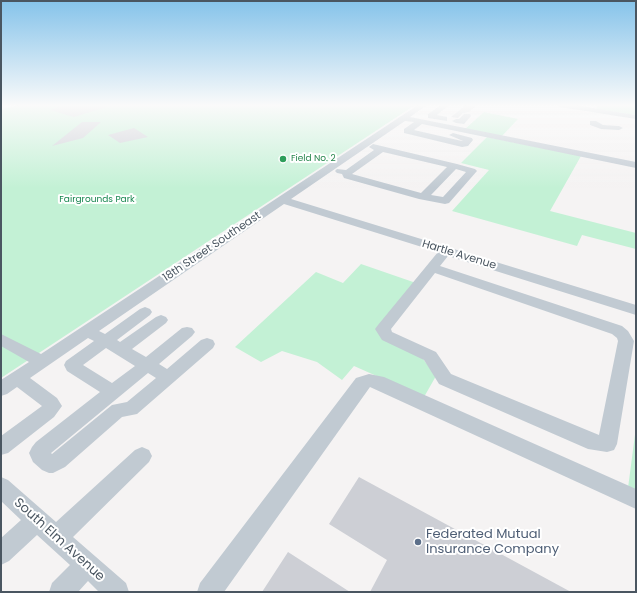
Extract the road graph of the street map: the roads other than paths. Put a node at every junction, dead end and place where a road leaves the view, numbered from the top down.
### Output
1 (382, 133) edge
2 (411, 133) edge
3 (464, 133) edge
4 (467, 135) junction
5 (364, 145) junction
6 (381, 149) junction
7 (636, 165) edge
8 (454, 166) junction
9 (330, 168) junction
10 (348, 173) junction
11 (423, 197) junction
12 (283, 200) junction
13 (446, 250) junction
14 (432, 268) junction
15 (636, 310) edge
16 (145, 312) dead end
17 (161, 320) dead end
18 (88, 331) junction
19 (187, 332) dead end
20 (1, 339) edge
21 (104, 340) junction
22 (207, 344) dead end
23 (120, 350) junction
24 (42, 362) junction
25 (147, 365) junction
26 (168, 377) junction
27 (18, 378) junction
28 (1, 389) edge
29 (113, 392) junction
30 (1, 447) edge
31 (142, 456) dead end
32 (1, 487) edge
33 (636, 499) edge
34 (37, 520) junction
35 (56, 538) junction
36 (1, 553) edge
37 (87, 565) junction
38 (60, 592) edge
39 (117, 592) edge
40 (209, 592) edge

1 - 5 street, 18th Street Southeast
2 - 4 street
3 - 4 street
4 - 7 street
5 - 6 street
5 - 9 street, 18th Street Southeast
6 - 8 street
6 - 10 street
8 - 11 street
8 - 11 street
9 - 10 street
9 - 12 street, 18th Street Southeast
10 - 11 street
12 - 13 street, Hartle Avenue
12 - 18 street, 18th Street Southeast
13 - 14 street
13 - 15 street, Hartle Avenue
14 - 14 street
16 - 21 street
17 - 23 street
18 - 21 street
18 - 24 street, 18th Street Southeast
19 - 25 street
20 - 24 street
21 - 23 street
21 - 29 street
22 - 26 street
23 - 25 street
24 - 27 street, 18th Street Southeast
25 - 26 street
25 - 29 street
26 - 29 street
27 - 28 street, 18th Street Southeast
27 - 30 street
31 - 35 street
32 - 34 street, South Elm Avenue
33 - 40 street
34 - 35 street, South Elm Avenue
34 - 36 street
35 - 37 street, South Elm Avenue
37 - 38 street
37 - 39 street, South Elm Avenue

